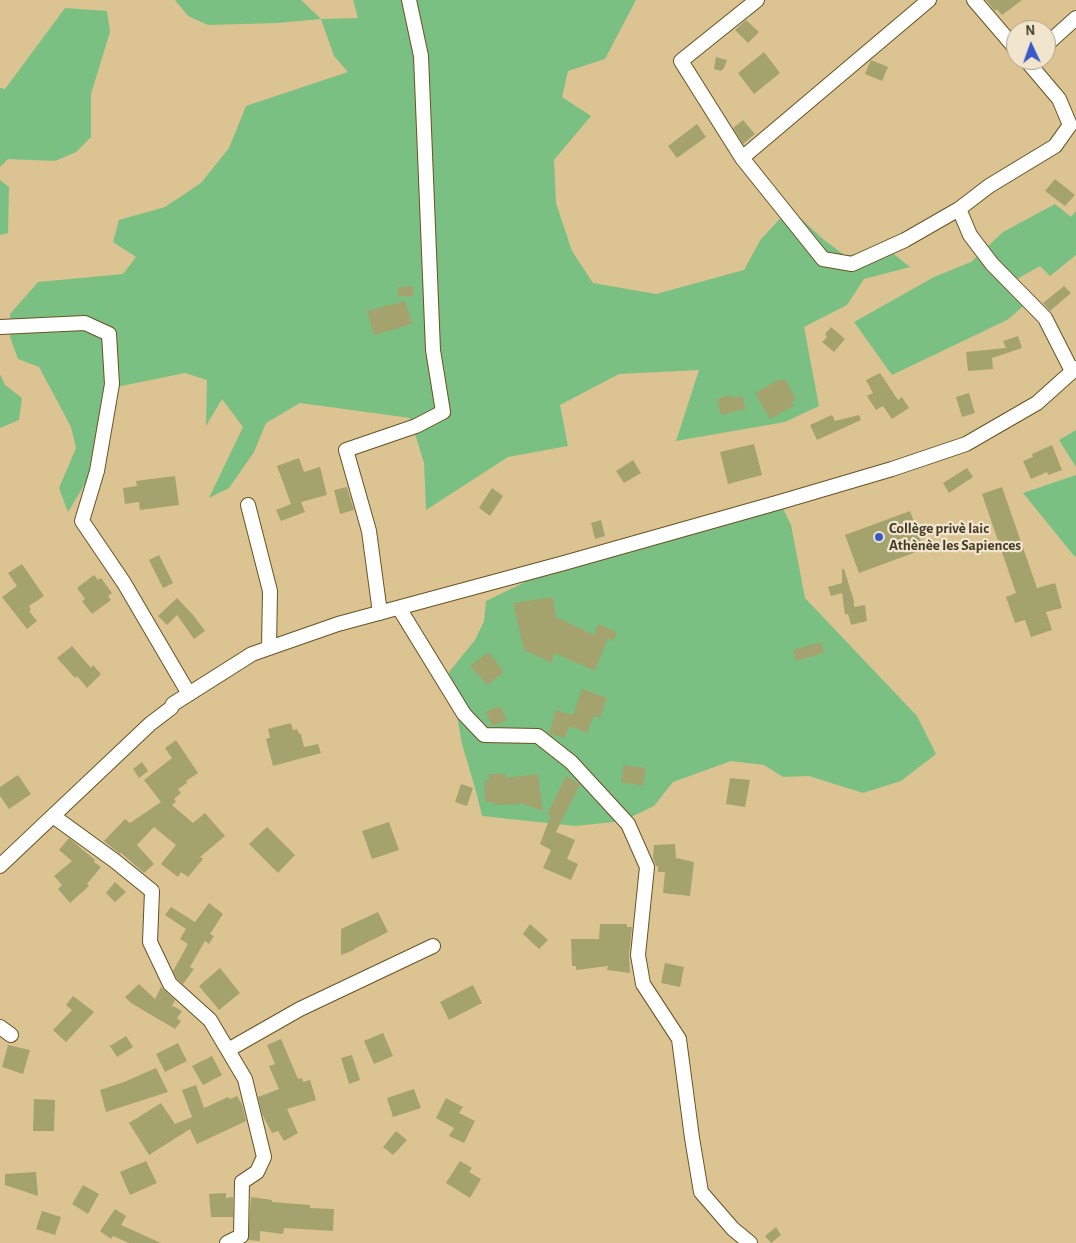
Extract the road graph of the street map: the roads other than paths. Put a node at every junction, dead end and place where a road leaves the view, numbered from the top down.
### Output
1 (409, 0) edge
2 (757, 0) edge
3 (930, 0) edge
4 (974, 0) edge
5 (1076, 18) edge
6 (1056, 36) edge
7 (1006, 37) edge
8 (1035, 70) edge
9 (742, 158) junction
10 (959, 209) junction
11 (0, 327) edge
12 (1074, 370) edge
13 (248, 505) dead end
14 (399, 608) junction
15 (380, 613) junction
16 (269, 648) junction
17 (189, 694) junction
18 (52, 816) junction
19 (0, 866) edge
20 (433, 946) dead end
21 (228, 1050) junction
22 (227, 1243) edge
23 (750, 1243) edge

1 - 15 street
2 - 9 street
3 - 9 street
4 - 7 street
5 - 6 street
8 - 10 street
9 - 10 street
10 - 12 street
11 - 17 street
12 - 14 street
13 - 16 street
14 - 15 street
14 - 23 street
15 - 16 street
16 - 17 street
17 - 18 street
18 - 19 street
18 - 21 street
20 - 21 street
21 - 22 street

